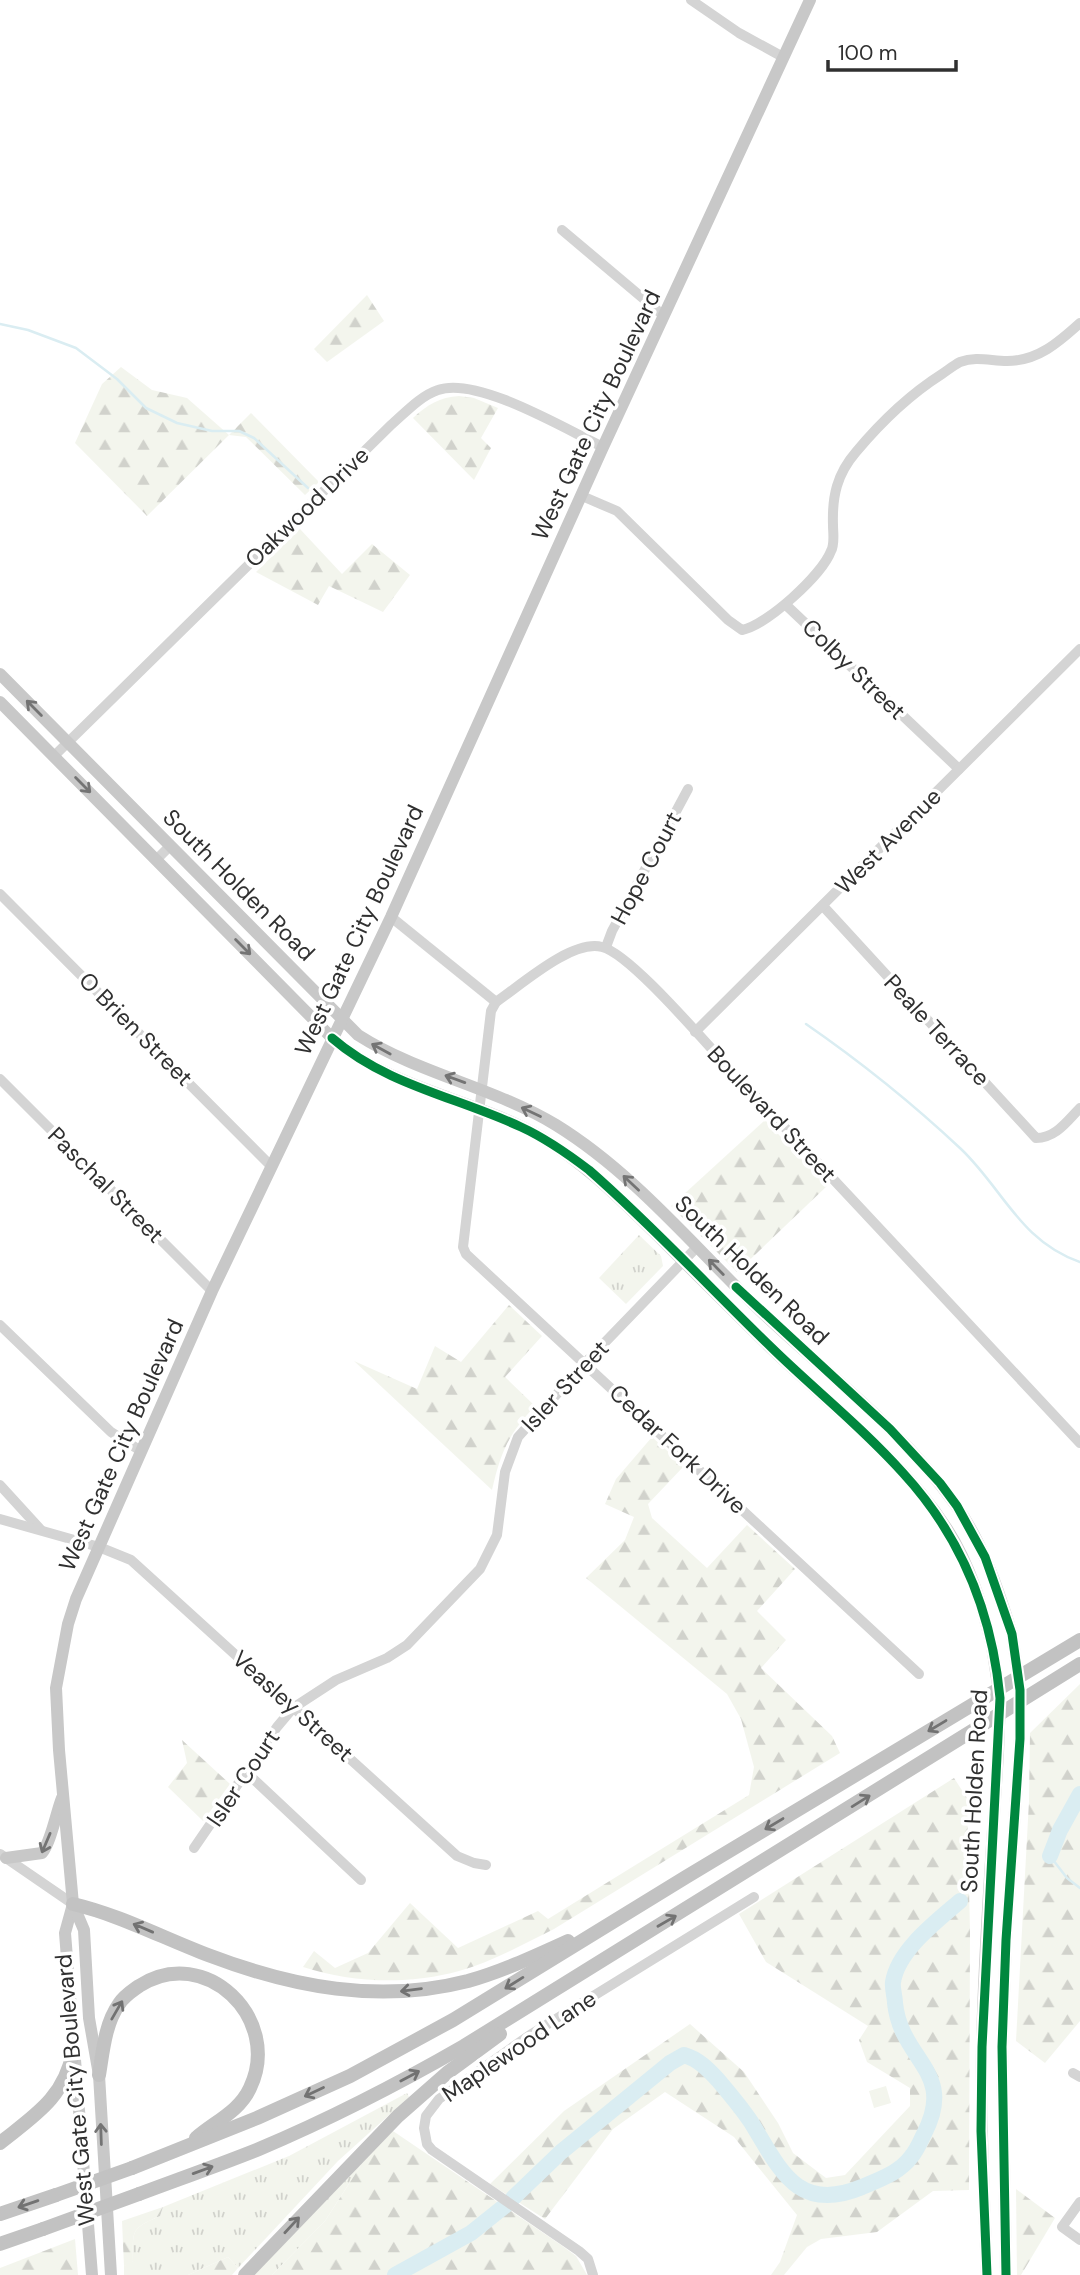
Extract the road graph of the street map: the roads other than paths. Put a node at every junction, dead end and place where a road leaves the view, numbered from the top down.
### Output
1 (691, 0) edge
2 (810, 0) edge
3 (783, 57) junction
4 (562, 230) dead end
5 (664, 316) junction
6 (1080, 323) edge
7 (603, 447) junction
8 (582, 496) junction
9 (786, 605) junction
10 (1080, 649) edge
11 (0, 674) edge
12 (0, 702) edge
13 (67, 741) junction
14 (54, 756) junction
15 (959, 769) junction
16 (688, 789) dead end
17 (170, 846) junction
18 (156, 860) junction
19 (0, 894) edge
20 (823, 906) junction
21 (391, 917) junction
22 (606, 947) junction
23 (496, 1002) junction
24 (342, 1018) junction
25 (695, 1032) junction
26 (332, 1038) junction
27 (0, 1079) edge
28 (482, 1089) junction
29 (1080, 1108) edge
30 (480, 1110) junction
31 (271, 1166) junction
32 (697, 1247) junction
33 (683, 1261) junction
34 (212, 1291) junction
35 (0, 1325) edge
36 (585, 1363) junction
37 (1080, 1443) edge
38 (141, 1451) junction
39 (0, 1485) edge
40 (0, 1519) edge
41 (41, 1530) junction
42 (99, 1547) junction
43 (1080, 1640) edge
44 (1080, 1664) edge
45 (919, 1674) dead end
46 (293, 1708) junction
47 (247, 1773) junction
48 (63, 1798) junction
49 (194, 1849) dead end
50 (3, 1856) edge
51 (486, 1865) dead end
52 (361, 1880) dead end
53 (754, 1898) dead end
54 (73, 1904) junction
55 (614, 1921) junction
56 (625, 1945) junction
57 (73, 2052) junction
58 (99, 2075) junction
59 (0, 2143) edge
60 (184, 2149) junction
61 (1080, 2202) edge
62 (0, 2214) edge
63 (1080, 2240) edge
64 (0, 2245) edge
65 (92, 2275) edge
66 (111, 2275) edge
67 (245, 2275) edge
68 (593, 2275) edge
69 (987, 2275) edge
70 (1006, 2275) edge

1 - 3 street
2 - 3 main road, West Gate City Boulevard
3 - 5 main road, West Gate City Boulevard
4 - 5 street
5 - 7 main road, West Gate City Boulevard
6 - 9 street
7 - 8 main road, West Gate City Boulevard
7 - 13 street, Oakwood Drive
8 - 9 street, Colby Street
8 - 21 main road, West Gate City Boulevard
9 - 15 street, Colby Street
10 - 15 street, West Avenue
13 -> 11 main road, South Holden Road
12 - 14 main road, South Holden Road
13 - 14 street, Oakwood Drive
13 - 17 main road, South Holden Road
14 -> 18 main road, South Holden Road
15 - 20 street, West Avenue
16 - 22 street, Hope Court
17 - 18 street
17 - 24 main road, South Holden Road
18 -> 26 main road, South Holden Road
19 - 31 street, O Brien Street
20 - 25 street, West Avenue
20 - 29 street, Peale Terrace
21 - 23 street
21 - 24 main road, West Gate City Boulevard
22 - 23 street
22 - 25 street, Boulevard Street
23 - 28 street
24 - 26 main road, West Gate City Boulevard
28 -> 24 main road, South Holden Road
25 - 37 street, Boulevard Street
26 - 30 main road, South Holden Road
26 - 31 main road, West Gate City Boulevard
27 - 34 street, Paschal Street
28 - 30 street, Cedar Fork Drive
32 -> 28 main road, South Holden Road
30 - 33 main road, South Holden Road
30 - 36 street, Cedar Fork Drive
31 - 34 main road, West Gate City Boulevard
32 - 33 street, Isler Street
70 -> 32 main road, South Holden Road, bridge
33 - 36 street, Isler Street
33 - 69 main road, South Holden Road, bridge
34 - 38 main road, West Gate City Boulevard
35 - 38 street
36 - 45 street, Cedar Fork Drive
36 - 46 street, Isler Street
38 - 42 main road, West Gate City Boulevard
39 - 41 street
40 - 41 street, Veasley Street
41 - 42 street, Veasley Street
42 - 46 street, Veasley Street
42 - 48 main road, West Gate City Boulevard
43 -> 55 highway
56 -> 44 highway
46 - 47 street, Isler Court
46 - 51 street, Veasley Street
47 - 49 street, Isler Court
47 - 52 street
48 -> 50 main road
48 - 54 main road, West Gate City Boulevard
50 - 54 street
53 - 68 street, Maplewood Lane
55 -> 54 highway
54 - 57 main road, West Gate City Boulevard
54 - 58 main road, West Gate City Boulevard
55 -> 60 highway
64 -> 56 highway, bridge
67 -> 56 highway
57 - 59 highway
57 - 65 main road, West Gate City Boulevard
58 -> 60 highway
66 -> 58 main road, West Gate City Boulevard
60 -> 62 highway, bridge
61 - 63 street

